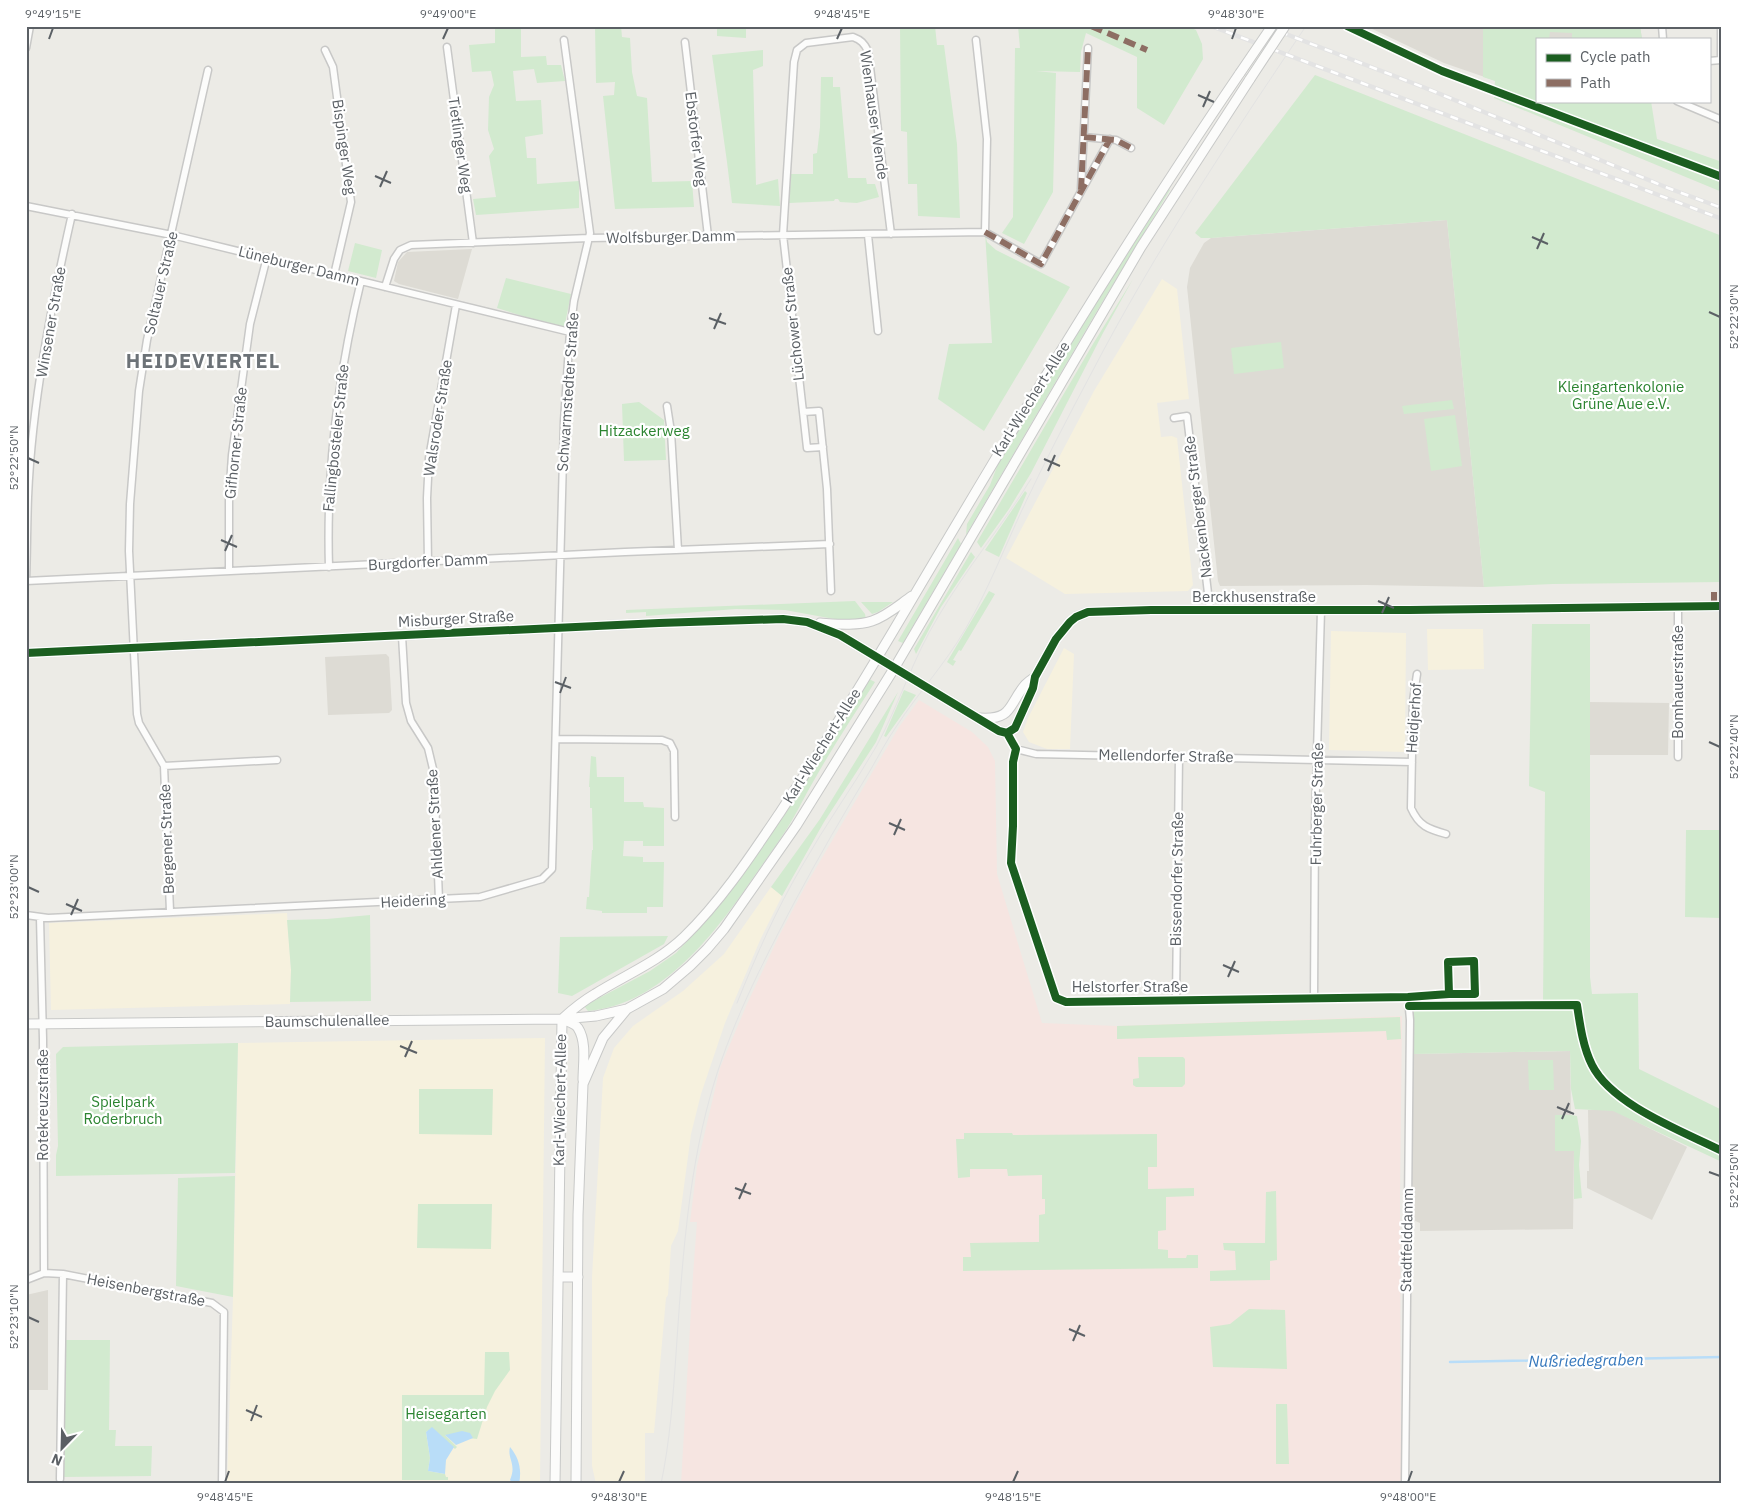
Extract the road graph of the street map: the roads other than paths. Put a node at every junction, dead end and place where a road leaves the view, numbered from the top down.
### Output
1 (30, 26) edge
2 (1272, 26) edge
3 (1286, 26) edge
4 (1721, 26) edge
5 (564, 40) dead end
6 (976, 40) dead end
7 (685, 42) dead end
8 (447, 47) dead end
9 (26, 48) edge
10 (1088, 48) dead end
11 (325, 50) dead end
12 (1710, 61) edge
13 (208, 70) dead end
14 (1679, 102) edge
15 (1722, 120) edge
16 (1084, 137) junction
17 (1110, 139) junction
18 (1132, 148) dead end
19 (1080, 193) junction
20 (26, 206) edge
21 (72, 214) junction
22 (985, 232) junction
23 (890, 234) junction
24 (172, 235) junction
25 (783, 235) junction
26 (868, 235) junction
27 (708, 236) junction
28 (589, 238) junction
29 (474, 243) junction
30 (267, 258) junction
31 (334, 274) junction
32 (361, 281) junction
33 (385, 287) junction
34 (456, 305) junction
35 (570, 332) junction
36 (878, 332) dead end
37 (667, 406) dead end
38 (803, 412) junction
39 (1174, 418) dead end
40 (823, 447) junction
41 (830, 544) junction
42 (678, 550) junction
43 (560, 556) junction
44 (428, 562) junction
45 (329, 567) junction
46 (229, 571) junction
47 (129, 577) junction
48 (26, 581) edge
49 (831, 591) dead end
50 (916, 592) junction
51 (1678, 606) junction
52 (1722, 606) edge
53 (1210, 610) junction
54 (1321, 610) junction
55 (807, 622) junction
56 (559, 628) junction
57 (402, 636) junction
58 (133, 648) junction
59 (26, 653) edge
60 (878, 657) junction
61 (895, 667) junction
62 (1417, 674) dead end
63 (1035, 677) junction
64 (977, 718) junction
65 (1007, 733) junction
66 (556, 739) junction
67 (1016, 749) junction
68 (1179, 756) junction
69 (1678, 757) dead end
70 (1318, 759) junction
71 (277, 760) dead end
72 (1412, 762) junction
73 (164, 766) junction
74 (674, 817) dead end
75 (1446, 834) dead end
76 (439, 900) junction
77 (170, 912) junction
78 (26, 915) edge
79 (40, 918) junction
80 (1449, 994) junction
81 (1408, 997) junction
82 (1314, 998) junction
83 (1176, 1001) junction
84 (627, 1009) junction
85 (562, 1019) junction
86 (26, 1024) edge
87 (42, 1025) junction
88 (583, 1084) junction
89 (44, 1273) junction
90 (63, 1274) junction
91 (558, 1277) junction
92 (578, 1277) junction
93 (26, 1280) edge
94 (60, 1479) dead end
95 (222, 1484) edge
96 (555, 1484) edge
97 (576, 1484) edge
98 (1405, 1484) edge

1 - 9 street
2 - 50 main road, Karl-Wiechert-Allee, bridge
3 - 61 main road, Karl-Wiechert-Allee, bridge
4 - 12 street
5 - 28 street, Schwarmstedter Straße
6 - 22 street
7 - 27 street, Ebstorfer Weg
8 - 29 street, Tietlinger Weg
10 - 16 street
11 - 31 street, Bispinger Weg
13 - 24 street, Soltauer Straße
14 - 15 street
16 - 17 street
16 - 19 street
17 - 18 street
17 - 19 street
19 - 22 street
20 - 21 street, Lüneburger Damm
21 - 24 street, Lüneburger Damm
21 - 48 street, Winsener Straße
22 - 23 street, Wolfsburger Damm
23 - 25 street, Wienhauser Wende
23 - 26 street, Wolfsburger Damm
24 - 30 street, Lüneburger Damm
24 - 47 street, Soltauer Straße
25 - 26 street, Wolfsburger Damm
25 - 27 street, Wolfsburger Damm
25 - 38 street, Lüchower Straße
26 - 36 street
27 - 28 street, Wolfsburger Damm
28 - 29 street, Wolfsburger Damm
28 - 35 street, Schwarmstedter Straße
29 - 33 street, Wolfsburger Damm
30 - 31 street, Lüneburger Damm
30 - 46 street, Gifhorner Straße
31 - 32 street, Lüneburger Damm
32 - 33 street, Lüneburger Damm
32 - 45 street, Fallingbosteler Straße
33 - 34 street, Lüneburger Damm
34 - 35 street, Lüneburger Damm
34 - 44 street, Walsroder Straße
35 - 43 street, Schwarmstedter Straße
37 - 42 street
38 - 40 street
38 - 40 street, Lüchower Straße
39 - 53 street, Nackenberger Straße
40 - 41 street
41 - 42 street, Burgdorfer Damm
41 - 49 street
42 - 43 street, Burgdorfer Damm
43 - 44 street, Burgdorfer Damm
43 - 56 street, Schwarmstedter Straße
44 - 45 street, Burgdorfer Damm
45 - 46 street, Burgdorfer Damm
46 - 47 street, Burgdorfer Damm
47 - 48 street, Burgdorfer Damm
47 - 58 street, Soltauer Straße
50 - 55 main road
50 - 60 main road, Karl-Wiechert-Allee
51 - 52 main road, Berckhusenstraße
51 - 54 main road, Berckhusenstraße
51 - 69 street, Bomhauerstraße
53 - 54 main road, Berckhusenstraße
53 - 63 main road, Berckhusenstraße
54 - 70 street, Fuhrberger Straße
55 - 56 main road, Misburger Straße
55 - 60 main road, Misburger Straße
56 - 57 main road, Misburger Straße
56 - 66 street, Heidering
57 - 58 main road, Misburger Straße
57 - 76 street, Ahldener Straße
58 - 59 main road, Misburger Straße
58 - 73 street, Bergener Straße
60 - 61 main road
60 - 85 main road, Karl-Wiechert-Allee
61 - 64 main road
61 - 84 main road, Karl-Wiechert-Allee
62 - 72 street, Heidjerhof
63 - 64 main road, Berckhusenstraße
63 - 65 main road, Berckhusenstraße
64 - 65 main road
65 - 67 street
66 - 74 street
66 - 76 street, Heidering
67 - 68 street, Mellendorfer Straße
67 - 83 street, Helstorfer Straße
68 - 70 street, Mellendorfer Straße
68 - 83 street, Bissendorfer Straße
70 - 72 street, Heidjerhof
70 - 82 street, Fuhrberger Straße
71 - 73 street, Bergener Straße
72 - 75 street, Heidjerhof
73 - 77 street, Bergener Straße
76 - 77 street, Heidering
77 - 79 street, Heidering
78 - 79 street, Heidering
79 - 87 street, Rotekreuzstraße
80 - 80 street, Helstorfer Straße
80 - 81 street, Helstorfer Straße
81 - 82 street, Helstorfer Straße
81 - 98 street, Stadtfelddamm
82 - 83 street, Helstorfer Straße
84 - 85 main road, Baumschulenallee
84 - 88 main road, Karl-Wiechert-Allee
85 - 87 main road, Baumschulenallee
85 - 88 main road
85 - 91 main road, Karl-Wiechert-Allee
86 - 87 main road, Baumschulenallee
87 - 89 street, Rotekreuzstraße
88 - 92 main road, Karl-Wiechert-Allee
89 - 90 street, Heisenbergstraße
89 - 93 street
90 - 94 street
90 - 95 street, Heisenbergstraße
91 - 92 main road
91 - 96 main road, Karl-Wiechert-Allee
92 - 97 main road, Karl-Wiechert-Allee

